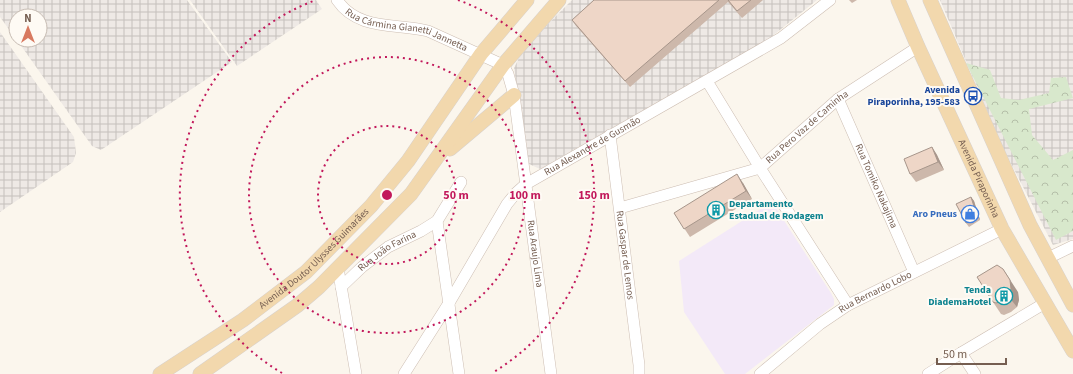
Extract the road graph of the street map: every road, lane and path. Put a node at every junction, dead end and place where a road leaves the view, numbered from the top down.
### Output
1 (337, 0) edge
2 (527, 0) edge
3 (560, 0) edge
4 (830, 0) edge
5 (898, 0) edge
6 (930, 0) edge
7 (918, 47) junction
8 (481, 54) junction
9 (503, 65) junction
10 (707, 81) junction
11 (514, 95) junction
12 (838, 99) junction
13 (610, 136) junction
14 (434, 162) junction
15 (760, 168) junction
16 (461, 182) dead end
17 (526, 184) junction
18 (620, 208) junction
19 (437, 221) junction
20 (1002, 229) junction
21 (1073, 246) edge
22 (1048, 258) junction
23 (338, 268) junction
24 (914, 272) junction
25 (341, 287) junction
26 (449, 303) junction
27 (1045, 303) junction
28 (848, 305) junction
29 (1073, 305) edge
30 (1073, 351) edge
31 (961, 353) junction
32 (160, 374) edge
33 (200, 374) edge
34 (356, 374) edge
35 (404, 374) edge
36 (459, 374) edge
37 (551, 374) edge
38 (639, 374) edge
39 (760, 374) edge
40 (928, 374) edge
41 (975, 374) edge

1 - 8 street, Rua Cármina Gianetti Jannetta
2 - 8 main road, Avenida Doutor Ulysses Guimarães
3 - 9 main road, Avenida Doutor Ulysses Guimarães
4 - 10 street, Rua Alexandre de Gusmão
5 - 7 main road, Avenida Piraporinha
6 - 22 main road
7 - 12 street, Rua Pero Vaz de Caminha
7 - 20 main road, Avenida Piraporinha
8 - 9 street
8 - 32 main road, Avenida Doutor Ulysses Guimarães
9 - 11 street, Rua Araujo Lima
9 - 14 main road, Avenida Doutor Ulysses Guimarães
10 - 13 street, Rua Alexandre de Gusmão
10 - 15 street
11 - 14 main road
11 - 17 street, Rua Araujo Lima
12 - 15 street, Rua Pero Vaz de Caminha
12 - 24 street, Rua Tomiko Nakajima
13 - 17 street, Rua Alexandre de Gusmão
13 - 18 street, Rua Gaspar de Lemos
14 - 23 main road, Avenida Doutor Ulysses Guimarães
15 - 18 street, Rua Pero Vaz de Caminha
15 - 28 street
16 - 19 street
17 - 26 street, Rua Alexandre de Gusmão
17 - 37 street, Rua Araujo Lima
18 - 38 street, Rua Gaspar de Lemos
19 - 25 street, Rua João Farina
19 - 26 street
20 - 24 street, Rua Bernardo Lobo
20 - 27 main road, Avenida Piraporinha
21 - 22 street
22 - 29 main road
23 - 25 street
23 - 33 main road, Avenida Doutor Ulysses Guimarães
24 - 28 street, Rua Bernardo Lobo
25 - 34 street
26 - 35 street, Rua Alexandre de Gusmão
26 - 36 street
27 - 30 main road, Avenida Piraporinha
27 - 31 street
28 - 39 street, Rua Bernardo Lobo
31 - 40 street
31 - 41 street

